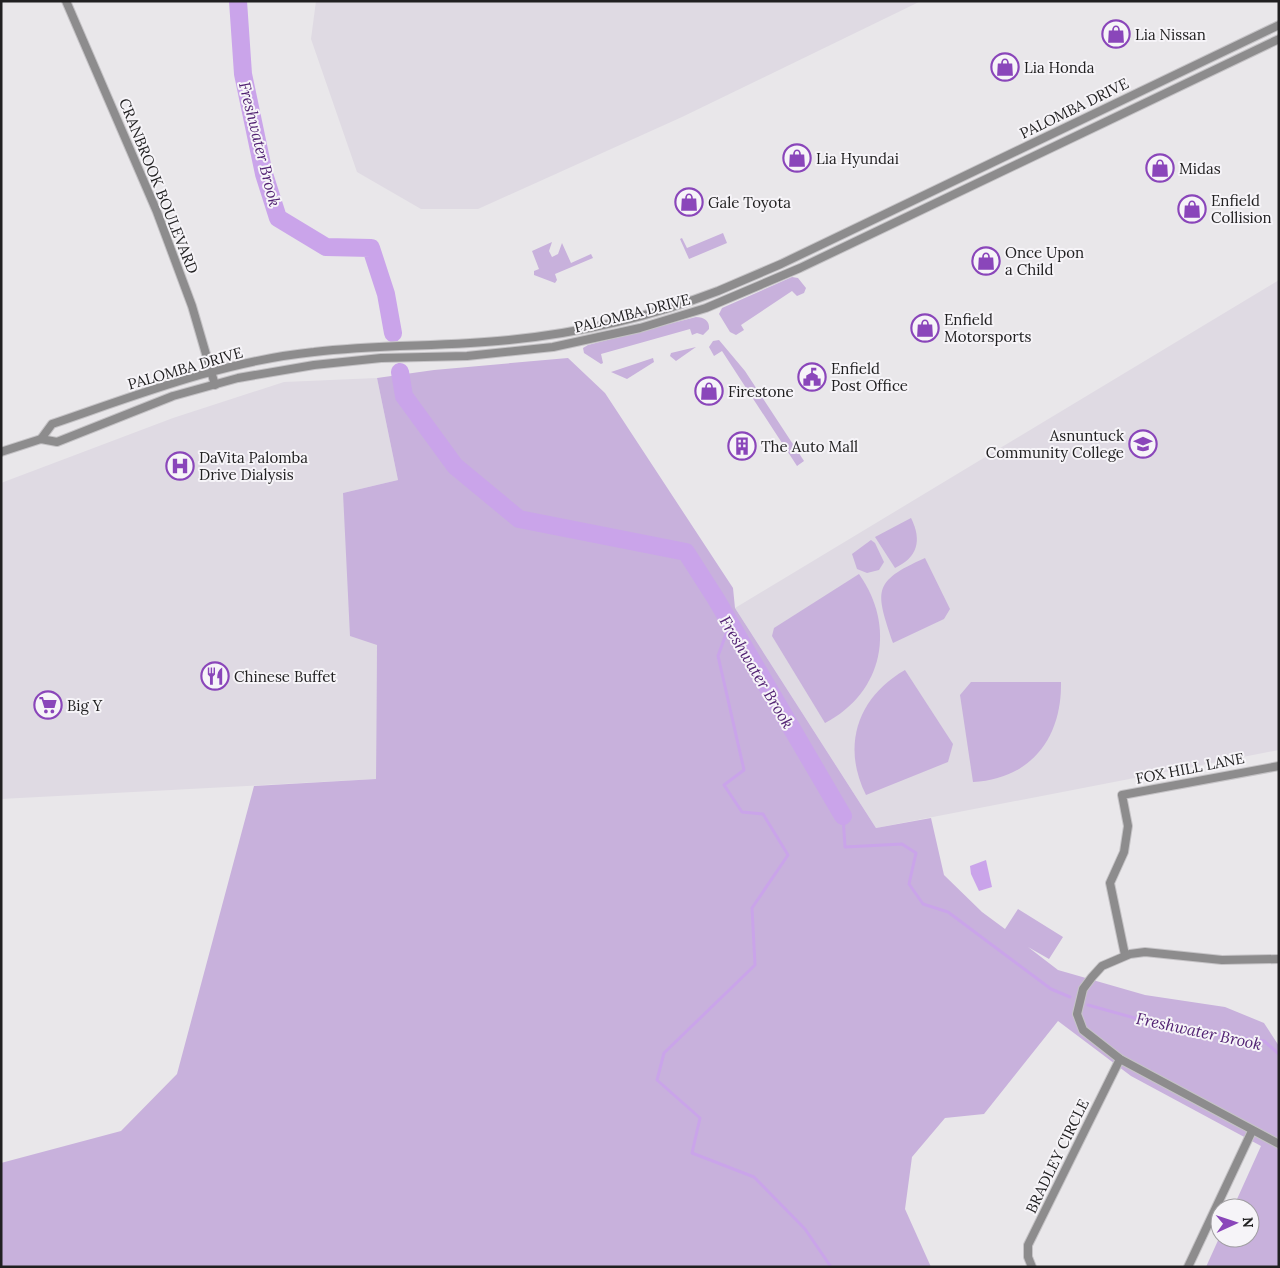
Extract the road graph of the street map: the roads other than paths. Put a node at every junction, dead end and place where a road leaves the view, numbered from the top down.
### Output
1 (66, 1) edge
2 (1279, 26) edge
3 (1279, 39) edge
4 (880, 216) junction
5 (894, 222) junction
6 (701, 296) junction
7 (706, 308) junction
8 (562, 332) junction
9 (564, 345) junction
10 (346, 350) junction
11 (346, 362) junction
12 (211, 373) junction
13 (215, 386) junction
14 (41, 439) junction
15 (1, 452) edge
16 (1279, 766) edge
17 (1125, 955) junction
18 (1279, 959) edge
19 (1120, 1058) junction
20 (1252, 1131) junction
21 (1279, 1144) edge
22 (1032, 1267) edge
23 (1188, 1267) edge

1 - 12 street, CRANBROOK BOULEVARD
2 - 4 street, PALOMBA DRIVE
3 - 5 street, PALOMBA DRIVE
4 - 5 street
4 - 6 street, PALOMBA DRIVE
5 - 7 street, PALOMBA DRIVE
6 - 7 street, PALOMBA DRIVE
6 - 8 street, PALOMBA DRIVE
7 - 9 street, PALOMBA DRIVE
8 - 9 street, PALOMBA DRIVE
8 - 10 street, PALOMBA DRIVE
9 - 11 street, PALOMBA DRIVE
10 - 11 street
10 - 12 street, PALOMBA DRIVE
11 - 13 street, PALOMBA DRIVE
12 - 13 street, CRANBROOK BOULEVARD
12 - 14 street, PALOMBA DRIVE
13 - 14 street, PALOMBA DRIVE
14 - 15 street, PALOMBA DRIVE
16 - 17 street, FOX HILL LANE
17 - 18 street
17 - 19 street
19 - 20 street
19 - 22 street, BRADLEY CIRCLE
20 - 21 street
20 - 23 street

